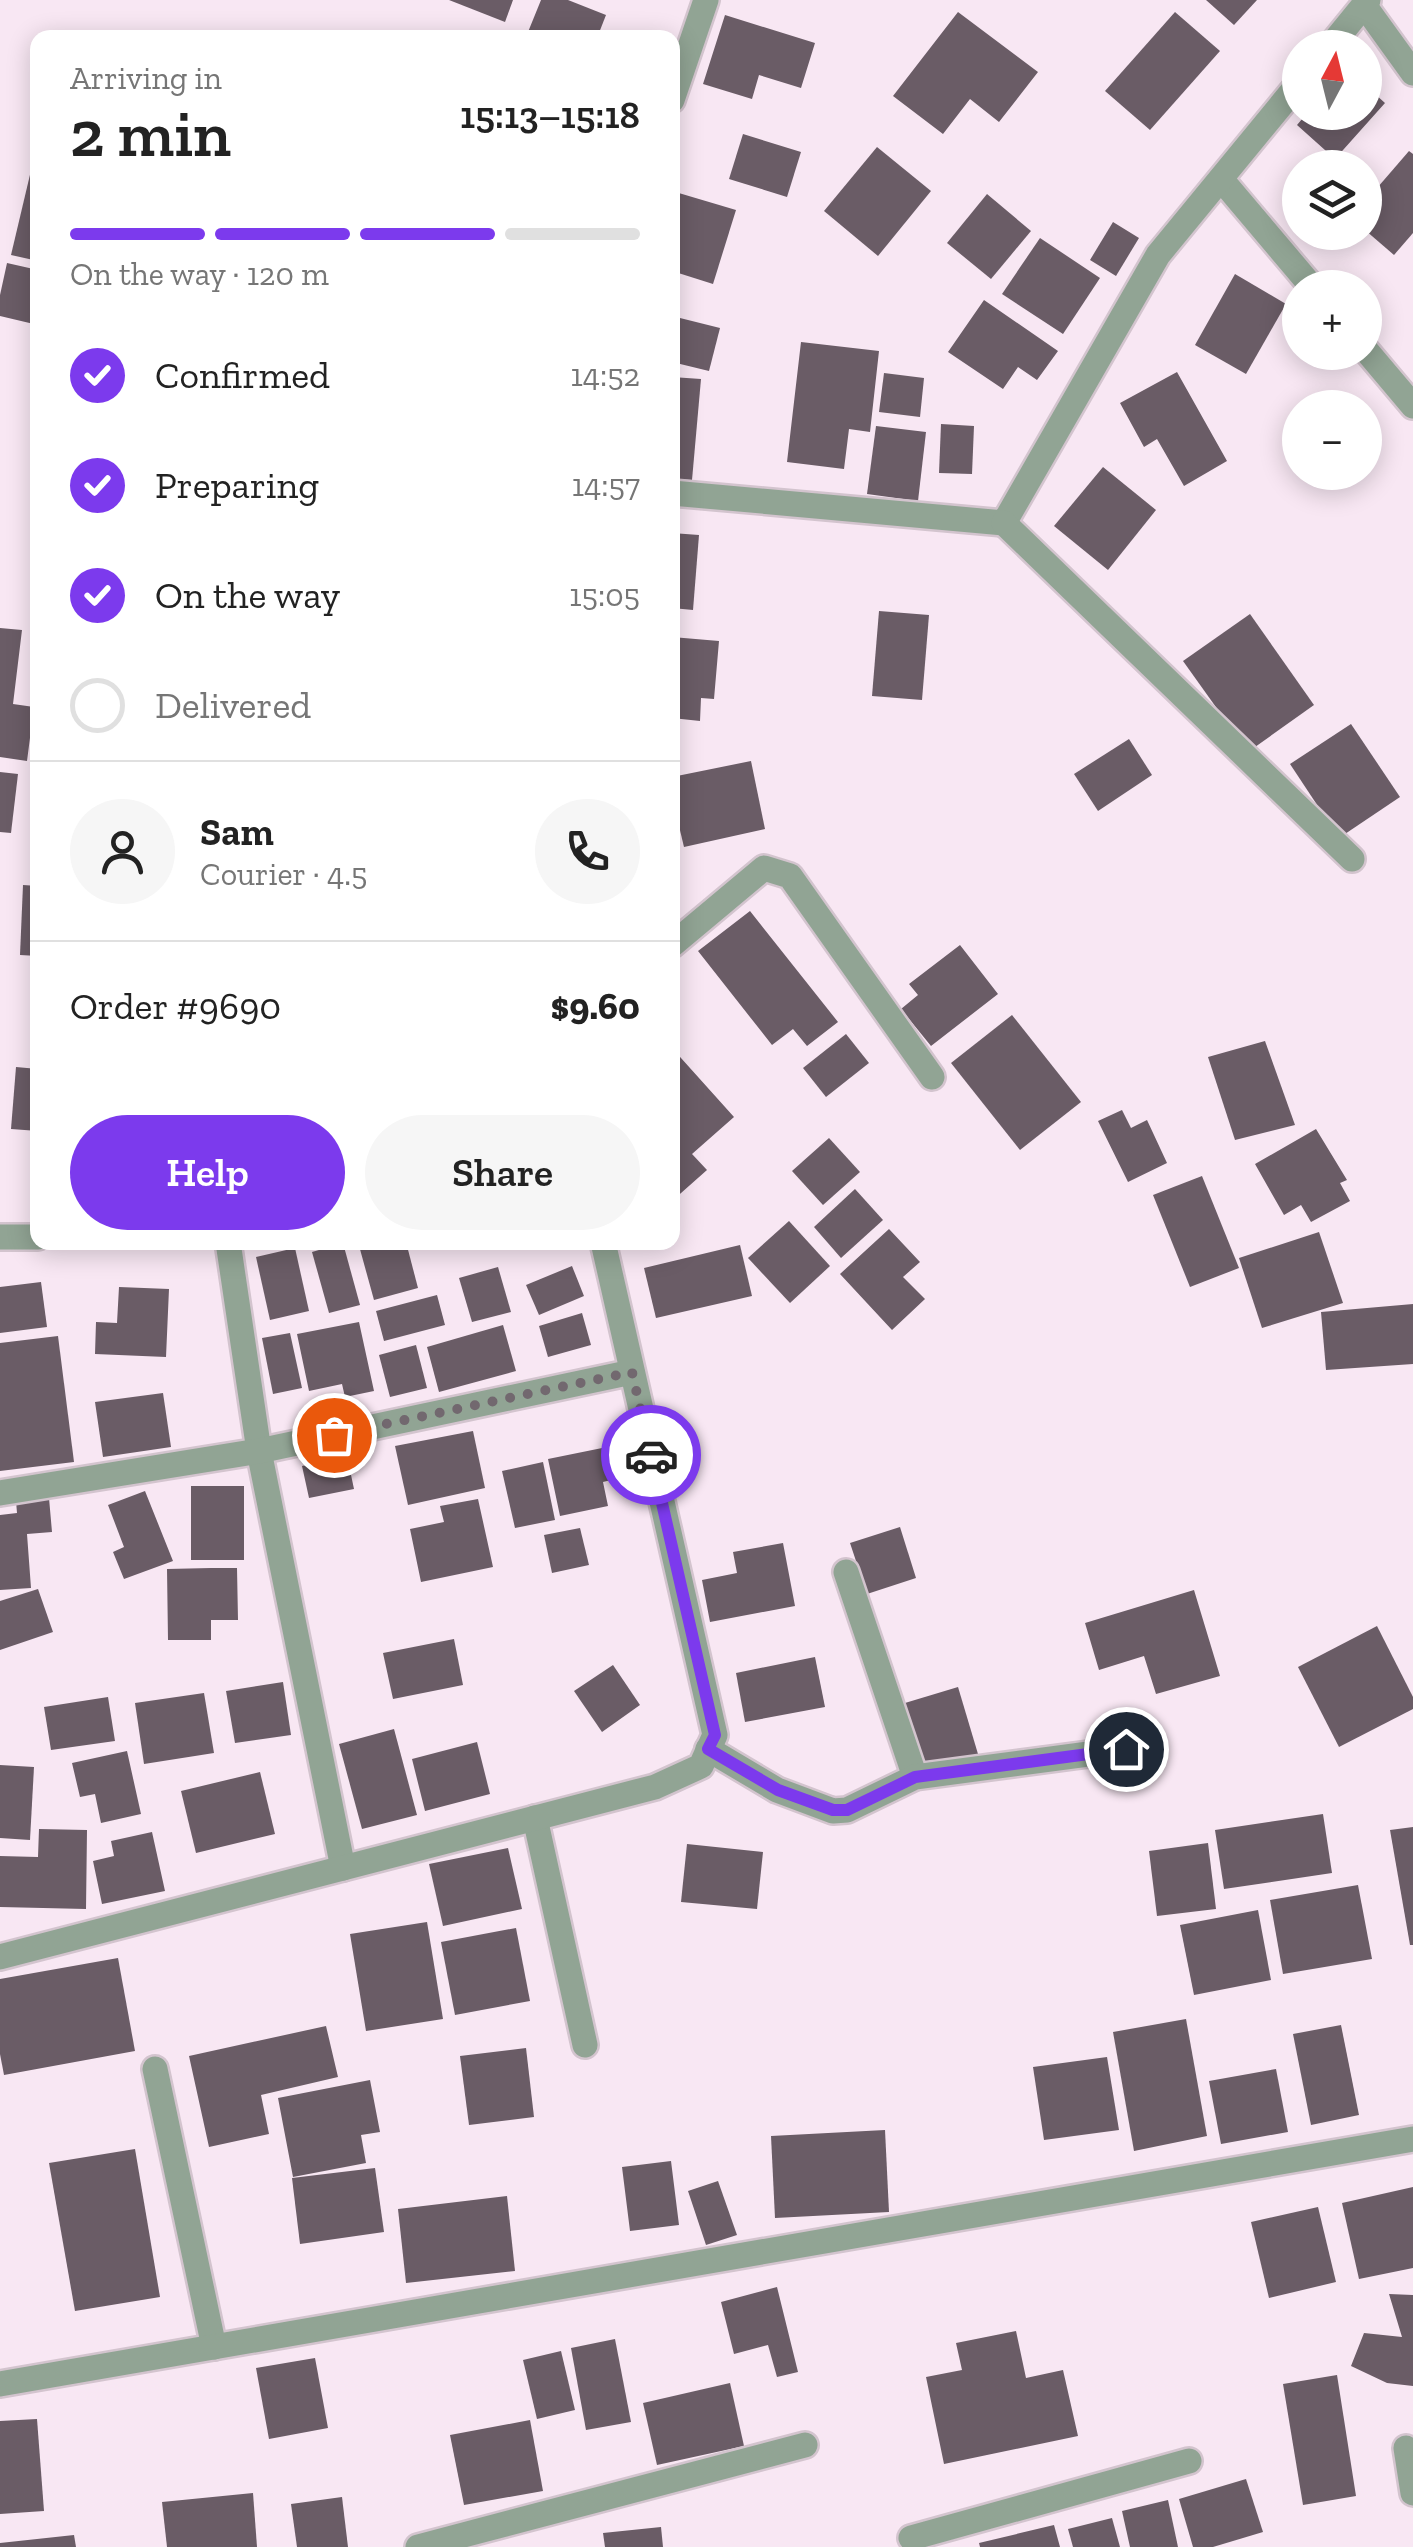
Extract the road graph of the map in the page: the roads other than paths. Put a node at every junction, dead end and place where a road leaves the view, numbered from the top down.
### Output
1 (706, 0) edge
2 (1366, 2) edge
3 (1343, 30) edge
4 (1413, 73) edge
5 (680, 76) edge
6 (1282, 104) edge
7 (1220, 179) junction
8 (1298, 270) edge
9 (1382, 369) edge
10 (1413, 406) edge
11 (680, 495) edge
12 (1004, 523) junction
13 (1352, 859) dead end
14 (680, 938) edge
15 (932, 1076) dead end
16 (0, 1238) edge
17 (30, 1238) edge
18 (229, 1250) edge
19 (604, 1250) edge
20 (632, 1372) junction
21 (259, 1451) junction
22 (0, 1493) edge
23 (846, 1572) dead end
24 (708, 1749) junction
25 (1126, 1749) dead end
26 (915, 1777) junction
27 (535, 1818) junction
28 (343, 1868) junction
29 (0, 1956) edge
30 (585, 2045) dead end
31 (156, 2070) dead end
32 (1413, 2139) edge
33 (214, 2347) junction
34 (0, 2384) edge
35 (805, 2445) dead end
36 (1406, 2448) dead end
37 (1188, 2461) dead end
38 (1413, 2492) edge
39 (903, 2512) dead end
40 (912, 2542) edge
41 (418, 2547) edge

1 - 5 street
2 - 3 street
2 - 4 street
6 - 7 street
7 - 8 street
7 - 12 street
9 - 10 street
11 - 12 street
12 - 13 street
14 - 15 street
16 - 17 street
18 - 21 street
19 - 20 street
20 - 21 street
20 - 24 street
21 - 22 street
21 - 28 street
23 - 26 street
24 - 26 street
24 - 27 street
25 - 26 street
27 - 28 street
27 - 30 street
28 - 29 street
31 - 33 street
32 - 33 street
33 - 34 street
35 - 41 street
36 - 38 street
37 - 40 street
39 - 40 street

